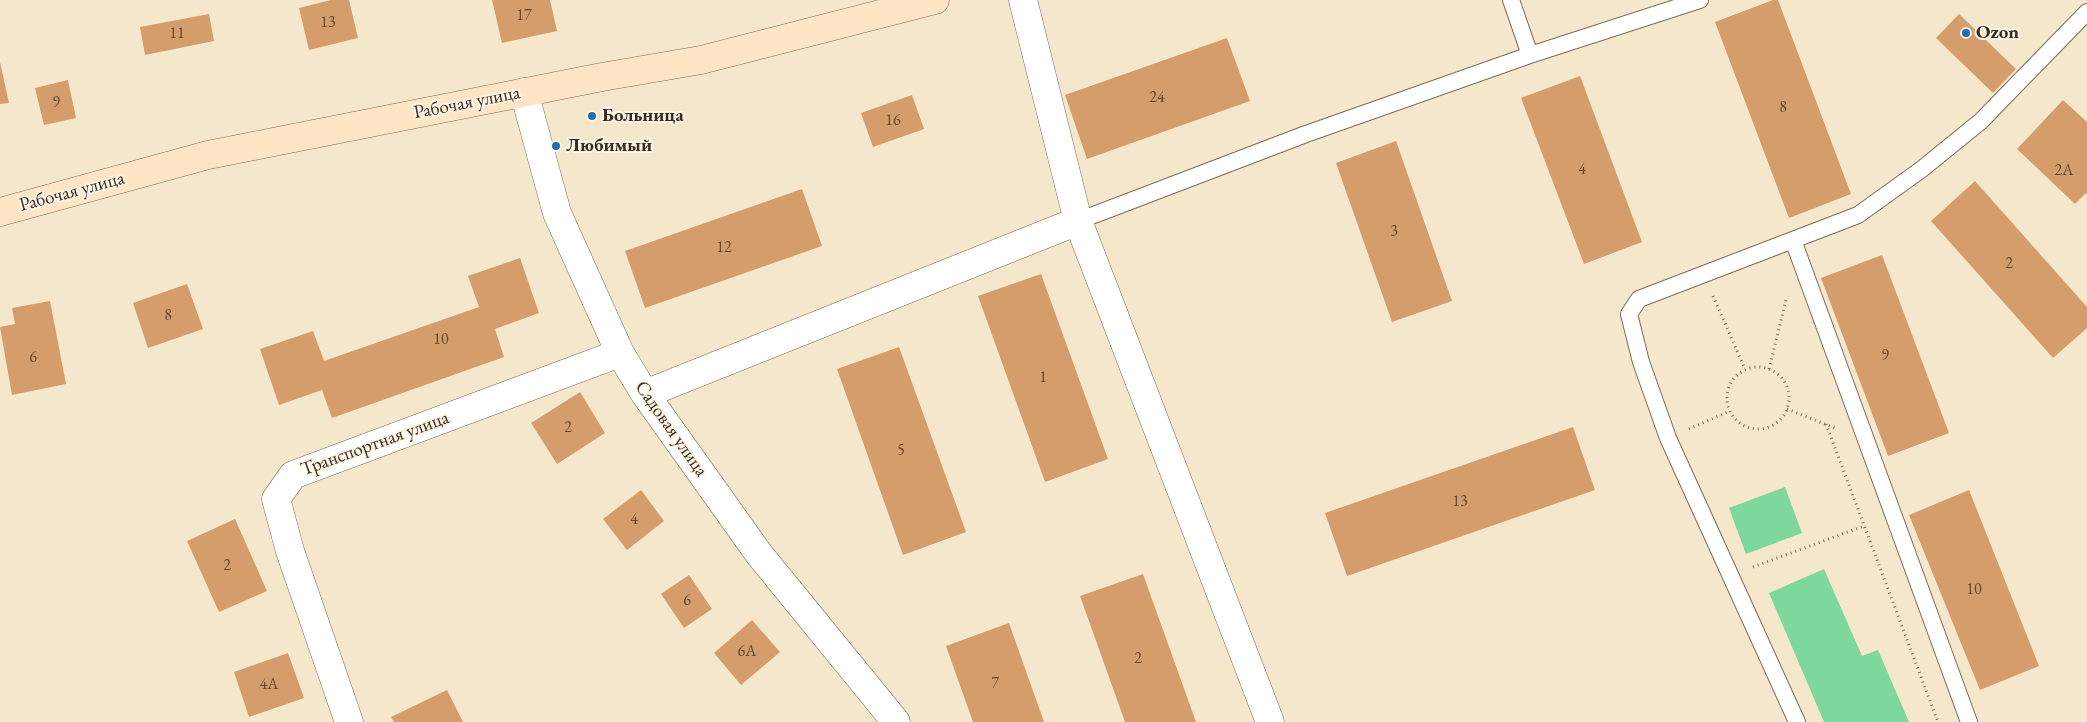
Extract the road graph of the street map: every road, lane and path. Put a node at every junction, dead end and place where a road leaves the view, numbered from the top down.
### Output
1 (935, 0) edge
2 (1023, 0) edge
3 (1511, 0) edge
4 (1700, 0) edge
5 (2087, 12) edge
6 (1530, 54) junction
7 (524, 92) junction
8 (0, 212) edge
9 (1078, 221) junction
10 (1795, 247) junction
11 (1704, 275) junction
12 (620, 353) junction
13 (1769, 368) junction
14 (1745, 369) junction
15 (645, 394) junction
16 (1787, 409) junction
17 (1730, 411) junction
18 (1826, 424) junction
19 (1668, 438) junction
20 (1864, 440) junction
21 (1864, 526) junction
22 (1732, 575) junction
23 (349, 722) edge
24 (896, 722) edge
25 (1270, 722) edge
26 (1797, 722) edge
27 (1938, 722) edge
28 (1969, 722) edge

1 - 7 main road, Рабочая улица
2 - 9 street
3 - 6 lane
4 - 6 lane
5 - 10 lane
6 - 9 lane
7 - 8 main road, Рабочая улица
7 - 12 street, Садовая улица
9 - 15 street
9 - 25 street
10 - 11 lane
10 - 13 path
10 - 20 lane
11 - 14 path
11 - 19 lane
12 - 15 street, Садовая улица
12 - 23 street, Транспортная улица
13 - 14 path
13 - 16 path
14 - 17 path
15 - 24 street, Садовая улица
16 - 17 path
16 - 18 path
17 - 19 path
18 - 20 path
18 - 21 path
19 - 22 lane
20 - 28 lane
21 - 22 path
21 - 27 path
22 - 26 lane

